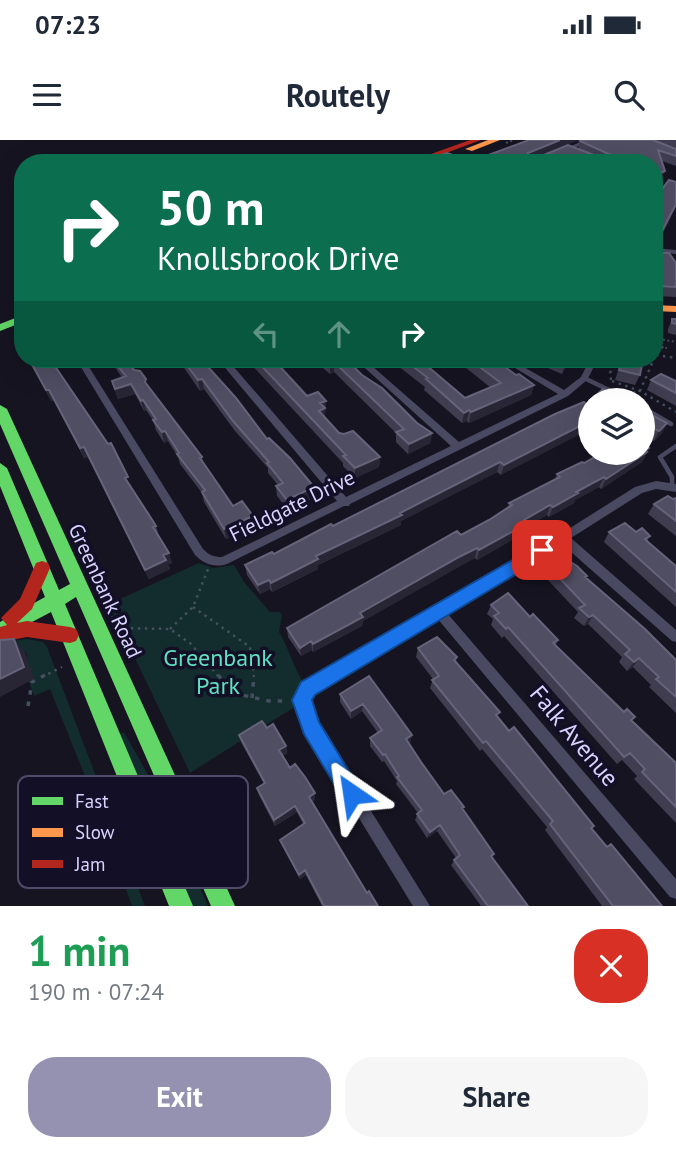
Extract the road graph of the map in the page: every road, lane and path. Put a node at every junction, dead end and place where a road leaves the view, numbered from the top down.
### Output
1 (477, 140) edge
2 (496, 140) edge
3 (590, 140) edge
4 (566, 149) junction
5 (574, 152) edge
6 (436, 154) edge
7 (456, 154) edge
8 (553, 154) edge
9 (663, 347) edge
10 (667, 348) dead end
11 (86, 368) edge
12 (230, 368) edge
13 (369, 368) edge
14 (520, 368) edge
15 (589, 368) edge
16 (612, 368) edge
17 (649, 368) edge
18 (584, 378) junction
19 (611, 380) dead end
20 (606, 388) edge
21 (641, 388) edge
22 (565, 394) junction
23 (655, 400) edge
24 (0, 409) edge
25 (676, 412) edge
26 (655, 415) edge
27 (671, 424) dead end
28 (676, 446) edge
29 (459, 447) junction
30 (0, 468) edge
31 (674, 487) edge
32 (345, 503) junction
33 (563, 538) junction
34 (212, 562) junction
35 (42, 568) junction
36 (85, 582) junction
37 (56, 600) junction
38 (193, 607) junction
39 (438, 611) junction
40 (170, 629) junction
41 (0, 631) edge
42 (70, 635) junction
43 (676, 637) edge
44 (62, 667) dead end
45 (252, 698) junction
46 (302, 700) junction
47 (28, 706) dead end
48 (128, 776) edge
49 (165, 776) edge
50 (174, 888) edge
51 (215, 888) edge
52 (676, 891) edge
53 (181, 906) edge
54 (223, 906) edge
55 (422, 906) edge

1 - 6 main road
2 - 7 main road
3 - 4 street
4 - 5 street
4 - 8 street
9 - 10 path
11 - 34 street, Fieldgate Drive
12 - 32 street
13 - 29 street
14 - 22 street
15 - 18 street, Fieldgate Drive
16 - 19 path
17 - 21 path
18 - 20 lane
18 - 22 street, Fieldgate Drive
22 - 29 street, Fieldgate Drive
23 - 25 path
24 - 36 main road, Greenbank Road
26 - 27 lane
28 - 31 lane
29 - 32 street, Fieldgate Drive
30 - 35 main road
31 - 33 street
32 - 34 street, Fieldgate Drive
33 - 39 street
33 - 43 street
34 - 38 path
35 - 37 main road
35 - 41 main road
36 - 37 main road
36 - 40 path
36 - 49 main road, Greenbank Road
37 - 41 main road
37 - 42 main road
38 - 40 path
38 - 45 path
39 - 46 street
39 - 52 street, Falk Avenue
40 - 45 path
41 - 42 main road
42 - 48 main road
44 - 47 path
45 - 46 path
46 - 55 street
50 - 53 main road
51 - 54 main road, Greenbank Road

